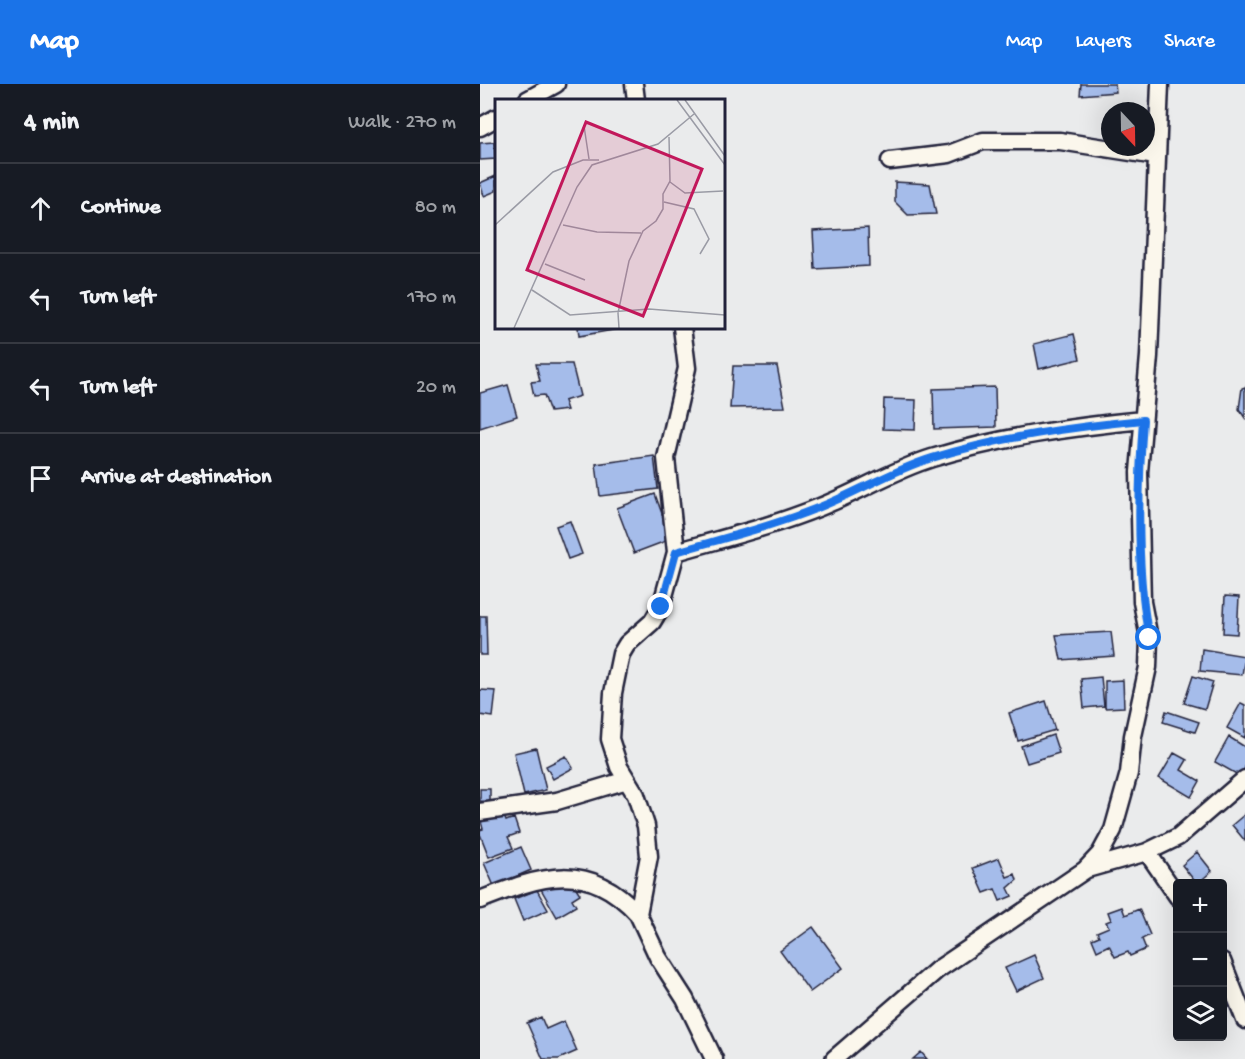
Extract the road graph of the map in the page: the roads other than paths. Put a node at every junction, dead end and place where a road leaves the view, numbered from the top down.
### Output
1 (556, 84) edge
2 (634, 84) edge
3 (1160, 84) edge
4 (529, 99) edge
5 (636, 99) edge
6 (495, 119) edge
7 (480, 127) edge
8 (1156, 156) junction
9 (890, 161) dead end
10 (682, 328) edge
11 (1143, 420) junction
12 (676, 552) junction
13 (1245, 779) edge
14 (627, 780) junction
15 (480, 812) edge
16 (1147, 852) junction
17 (1085, 870) junction
18 (1173, 890) edge
19 (480, 900) edge
20 (638, 914) junction
21 (1227, 974) edge
22 (1245, 1020) edge
23 (714, 1059) edge
24 (834, 1059) edge

1 - 4 street
2 - 5 street
3 - 8 street
6 - 7 street
8 - 9 street
8 - 11 street
10 - 12 street
11 - 12 street
11 - 17 street
12 - 14 street
13 - 16 street
14 - 15 street
14 - 20 street
16 - 17 street
16 - 18 street
17 - 24 street
19 - 20 street
20 - 23 street
21 - 22 street

